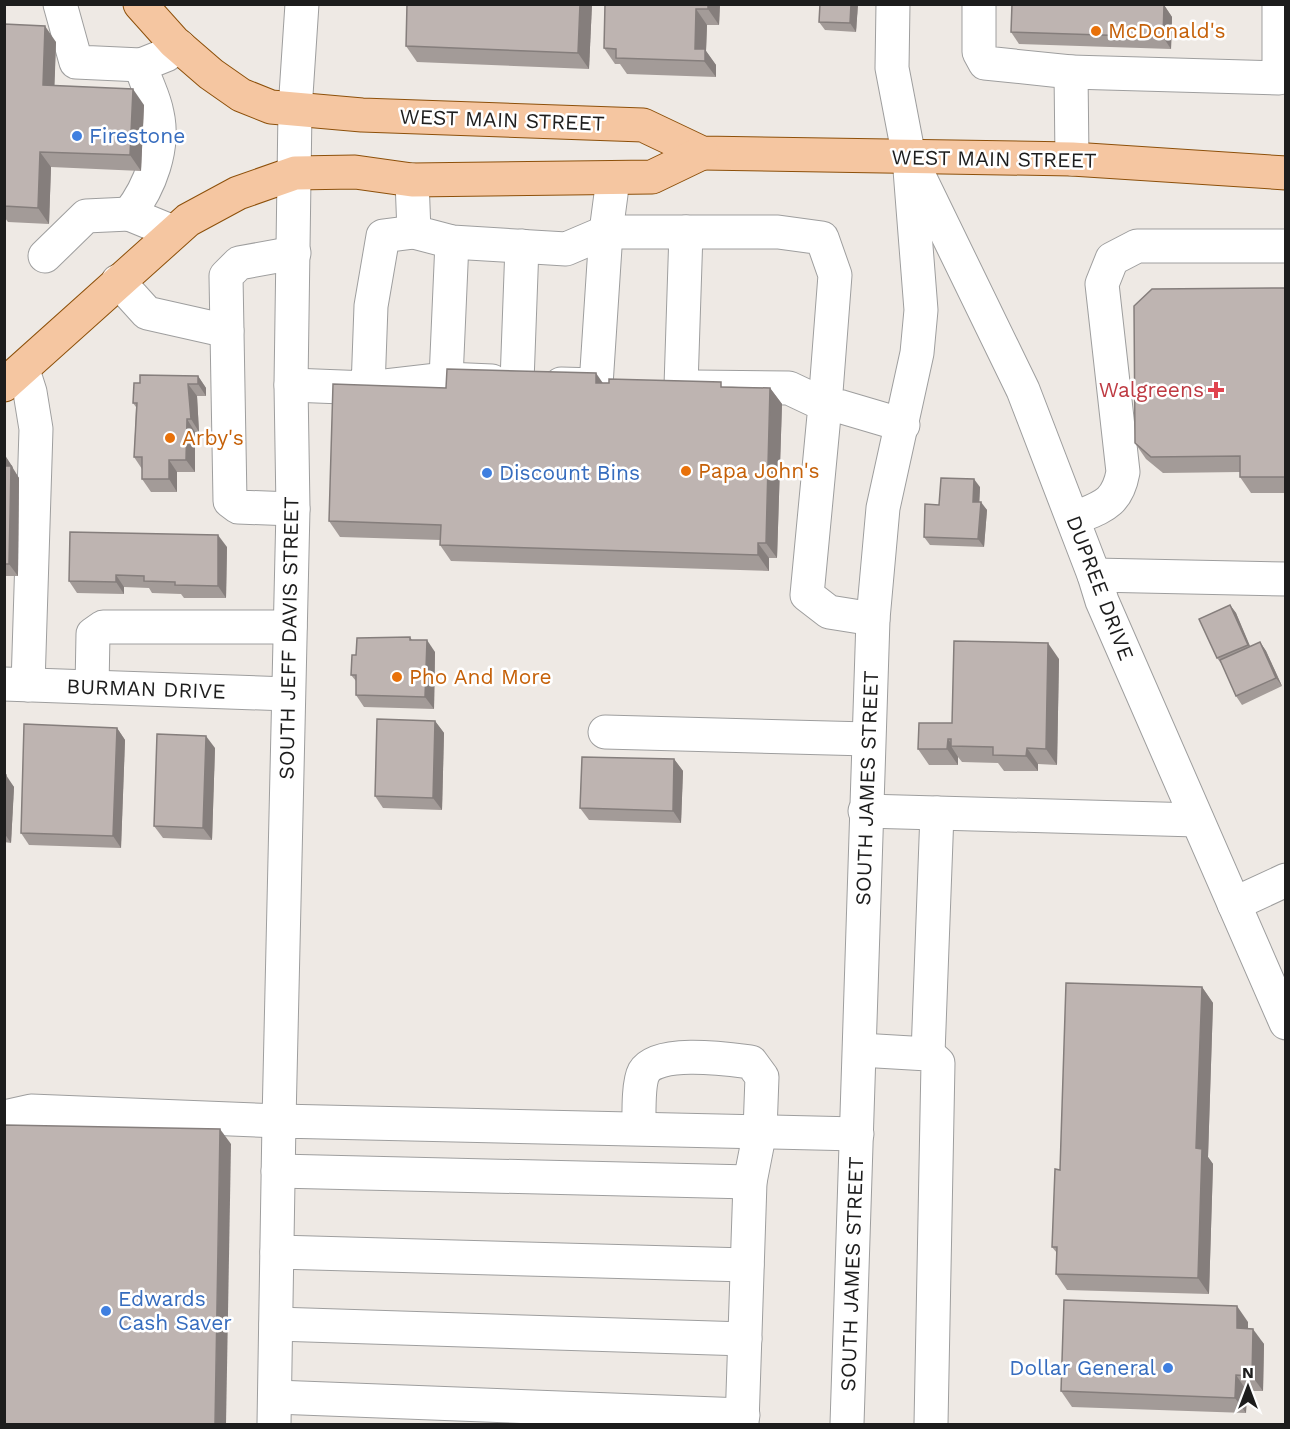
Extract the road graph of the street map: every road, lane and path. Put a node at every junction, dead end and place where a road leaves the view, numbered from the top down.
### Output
1 (60, 4) edge
2 (140, 4) edge
3 (302, 4) edge
4 (893, 4) edge
5 (979, 4) edge
6 (1279, 4) edge
7 (178, 46) junction
8 (141, 65) junction
9 (1071, 72) junction
10 (1282, 78) edge
11 (296, 110) junction
12 (702, 153) junction
13 (909, 157) junction
14 (1072, 159) junction
15 (295, 173) junction
16 (1286, 173) edge
17 (613, 178) junction
18 (412, 180) junction
19 (129, 214) junction
20 (173, 232) junction
21 (414, 232) junction
22 (606, 232) junction
23 (686, 232) junction
24 (452, 242) junction
25 (522, 246) junction
26 (1286, 246) edge
27 (294, 253) junction
28 (45, 256) dead end
29 (118, 281) junction
30 (227, 331) junction
31 (14, 377) edge
32 (447, 380) junction
33 (517, 382) junction
34 (291, 385) junction
35 (625, 386) junction
36 (681, 386) junction
37 (368, 388) junction
38 (825, 405) junction
39 (903, 424) junction
40 (293, 509) junction
41 (1073, 519) junction
42 (1094, 575) junction
43 (1286, 579) edge
44 (873, 619) junction
45 (17, 625) edge
46 (290, 627) junction
47 (16, 684) edge
48 (92, 687) junction
49 (288, 694) junction
50 (605, 732) dead end
51 (868, 739) junction
52 (866, 811) junction
53 (937, 813) junction
54 (1197, 820) junction
55 (1286, 880) edge
56 (1234, 904) junction
57 (1286, 1023) edge
58 (860, 1050) junction
59 (928, 1054) junction
60 (279, 1112) junction
61 (4, 1117) edge
62 (639, 1128) junction
63 (760, 1131) junction
64 (857, 1134) junction
65 (278, 1171) junction
66 (750, 1182) junction
67 (277, 1252) junction
68 (747, 1265) junction
69 (276, 1324) junction
70 (745, 1339) junction
71 (275, 1411) edge
72 (743, 1420) edge
73 (847, 1425) edge
74 (932, 1425) edge

1 - 8 street
2 - 7 main road, WEST MAIN STREET
3 - 11 street, SOUTH JEFF DAVIS STREET
4 - 13 street
5 - 9 street
6 - 10 street
7 - 8 street
7 - 11 main road, WEST MAIN STREET
8 - 19 street
9 - 10 street
9 - 14 street
11 - 12 main road, WEST MAIN STREET
11 - 15 street, SOUTH JEFF DAVIS STREET
12 - 13 main road, WEST MAIN STREET
12 - 17 main road, WEST MAIN STREET
13 - 14 main road, WEST MAIN STREET
13 - 39 street, SOUTH JAMES STREET
13 - 41 street, DUPREE DRIVE
14 - 16 main road, WEST MAIN STREET
15 - 18 main road, WEST MAIN STREET
15 - 20 main road
15 - 27 street, SOUTH JEFF DAVIS STREET
17 - 18 main road, WEST MAIN STREET
17 - 22 street
18 - 21 street
19 - 20 street
19 - 28 street
20 - 29 main road
21 - 24 street
21 - 37 street
22 - 23 street
22 - 25 street
22 - 35 street
23 - 36 street
23 - 38 street
24 - 25 street
24 - 32 street
25 - 33 street
26 - 41 street
27 - 30 street
27 - 34 street, SOUTH JEFF DAVIS STREET
29 - 30 street
29 - 31 main road
30 - 40 street
31 - 45 street
32 - 33 street
32 - 37 street
33 - 35 street
34 - 37 street
34 - 40 street, SOUTH JEFF DAVIS STREET
35 - 36 street
36 - 38 street
38 - 39 street
38 - 44 street
39 - 44 street, SOUTH JAMES STREET
40 - 46 street, SOUTH JEFF DAVIS STREET
41 - 42 street, DUPREE DRIVE
42 - 43 street
42 - 54 street, DUPREE DRIVE
44 - 51 street, SOUTH JAMES STREET
45 - 47 street
46 - 48 street
46 - 49 street, SOUTH JEFF DAVIS STREET
47 - 48 street, BURMAN DRIVE
48 - 49 street, BURMAN DRIVE
49 - 60 street, SOUTH JEFF DAVIS STREET
50 - 51 street
51 - 52 street, SOUTH JAMES STREET
52 - 53 street
52 - 58 street, SOUTH JAMES STREET
53 - 54 street
53 - 59 street
54 - 56 street, DUPREE DRIVE
55 - 56 street
56 - 57 street, DUPREE DRIVE
58 - 59 street
58 - 64 street, SOUTH JAMES STREET
59 - 74 street
60 - 61 street
60 - 62 street
60 - 65 street, SOUTH JEFF DAVIS STREET
62 - 63 street
62 - 63 street
63 - 64 street
63 - 66 street
64 - 73 street, SOUTH JAMES STREET
65 - 66 street
65 - 67 street, SOUTH JEFF DAVIS STREET
66 - 68 street
67 - 68 street
67 - 69 street, SOUTH JEFF DAVIS STREET
68 - 70 street
69 - 70 street
69 - 71 street, SOUTH JEFF DAVIS STREET
70 - 72 street
71 - 72 street

